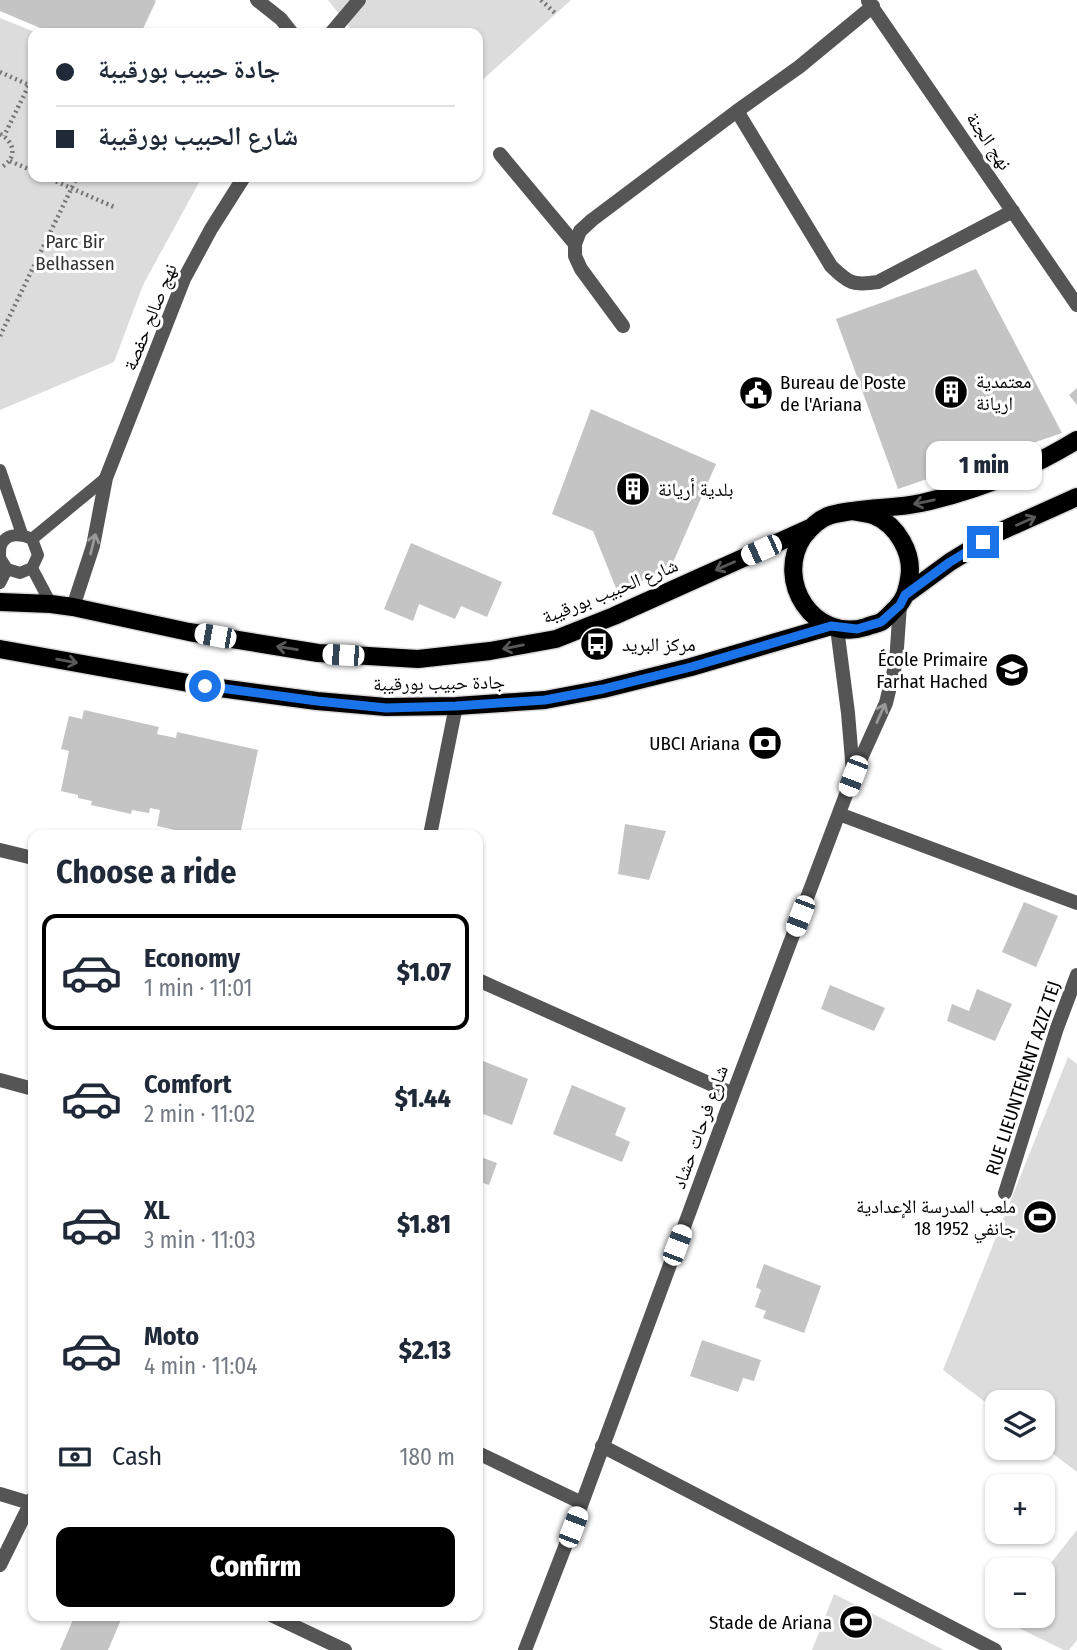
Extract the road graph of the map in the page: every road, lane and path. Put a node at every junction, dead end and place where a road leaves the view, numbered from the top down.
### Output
1 (257, 0) edge
2 (359, 0) edge
3 (541, 0) edge
4 (870, 3) edge
5 (556, 14) dead end
6 (288, 28) edge
7 (335, 28) edge
8 (0, 72) edge
9 (28, 85) edge
10 (28, 87) edge
11 (737, 111) junction
12 (2, 135) edge
13 (500, 154) dead end
14 (10, 161) junction
15 (0, 168) edge
16 (28, 169) edge
17 (57, 182) edge
18 (74, 182) edge
19 (241, 182) edge
20 (71, 188) junction
21 (114, 207) dead end
22 (1013, 211) junction
23 (575, 244) junction
24 (1077, 305) edge
25 (623, 326) dead end
26 (0, 336) edge
27 (1077, 440) edge
28 (0, 470) edge
29 (106, 478) junction
30 (1077, 497) edge
31 (852, 511) junction
32 (810, 528) junction
33 (27, 536) junction
34 (2, 554) edge
35 (32, 568) junction
36 (0, 583) edge
37 (903, 600) junction
38 (0, 602) edge
39 (51, 604) junction
40 (72, 607) junction
41 (834, 627) junction
42 (0, 649) edge
43 (456, 706) junction
44 (853, 776) junction
45 (839, 814) junction
46 (431, 830) edge
47 (0, 850) edge
48 (28, 857) edge
49 (1077, 903) edge
50 (1077, 975) edge
51 (483, 983) edge
52 (0, 1080) edge
53 (28, 1088) edge
54 (733, 1094) junction
55 (1005, 1193) dead end
56 (602, 1446) junction
57 (483, 1454) edge
58 (0, 1494) edge
59 (28, 1501) edge
60 (582, 1503) junction
61 (28, 1510) edge
62 (0, 1565) edge
63 (284, 1621) edge
64 (345, 1650) edge
65 (525, 1650) edge
66 (995, 1650) edge

1 - 6 street
2 - 7 street
3 - 5 path
4 - 11 street
4 - 22 street, نهج الجنة
8 - 9 path
10 - 12 path
11 - 22 street
11 - 23 street
12 - 14 path
13 - 23 street
14 - 15 path
14 - 16 path
17 - 20 path
18 - 20 path
19 - 29 street, نهج صالح حفصة
20 - 21 path
20 - 26 path
22 - 24 street, نهج الجنة
23 - 25 street
27 -> 31 main road
28 - 33 lane
29 - 33 lane
40 -> 29 street, نهج صالح حفصة
37 -> 30 main road
31 - 32 main road
31 - 37 main road
32 -> 40 main road, شارع الحبيب بورقيبة
32 - 41 main road
33 - 34 lane
33 - 35 lane
34 - 35 lane
34 - 36 lane
35 - 39 lane
37 - 41 main road
44 -> 37 street, شارع فرحات حشاد
38 - 39 main road, شارع الحبيب بورقيبة
39 - 40 main road, شارع الحبيب بورقيبة
41 - 43 main road, جادة حبيب بورقيبة
41 - 44 street, شارع فرحات حشاد
42 -> 43 main road, جادة حبيب بورقيبة
43 - 46 street
44 - 45 street, شارع فرحات حشاد
45 - 49 street
45 - 54 street, شارع فرحات حشاد
47 - 48 street
50 - 55 street, RUE LIEUNTENENT AZIZ TEJ
51 - 54 street
52 - 53 street
54 - 56 street, شارع فرحات حشاد
56 - 60 street, شارع فرحات حشاد
56 - 66 street
57 - 60 street
58 - 59 street
60 - 65 street, شارع فرحات حشاد
61 - 62 street
63 - 64 street

